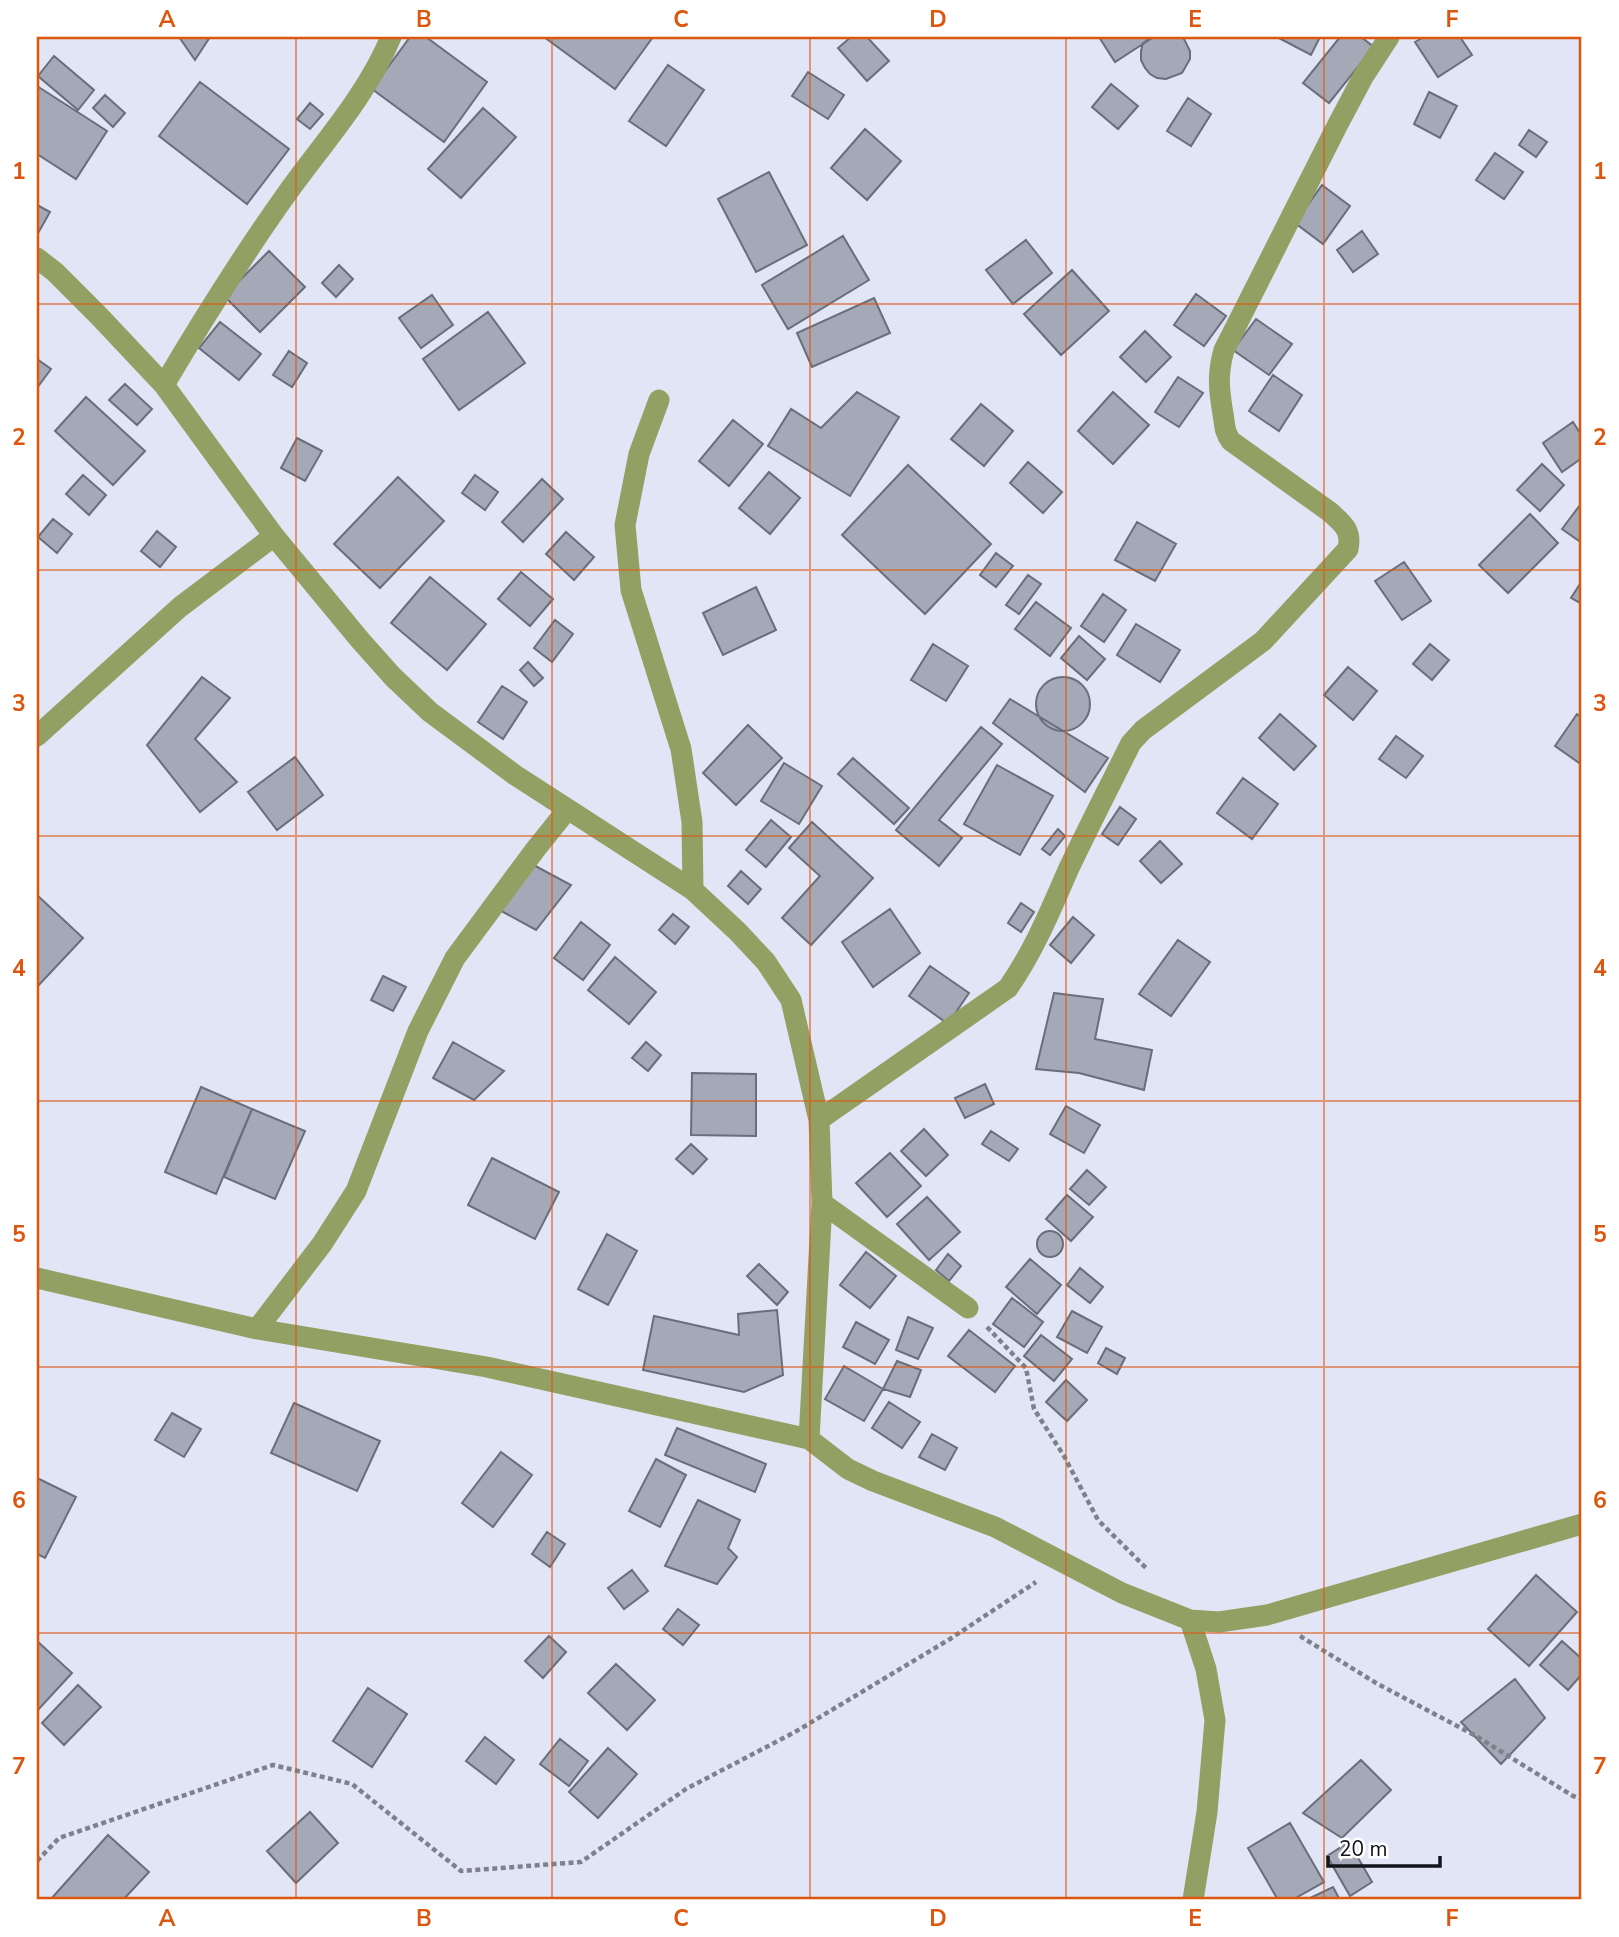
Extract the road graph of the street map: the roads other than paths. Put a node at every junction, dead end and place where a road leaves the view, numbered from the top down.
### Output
1 (391, 37) edge
2 (1389, 37) edge
3 (37, 258) edge
4 (163, 385) junction
5 (659, 400) dead end
6 (274, 536) junction
7 (37, 736) edge
8 (567, 810) junction
9 (693, 890) junction
10 (819, 1120) junction
11 (822, 1203) junction
12 (37, 1278) edge
13 (968, 1308) road end
14 (257, 1329) junction
15 (808, 1439) junction
16 (1582, 1524) edge
17 (1190, 1620) junction
18 (1192, 1900) edge

1 - 4 street
2 - 10 street
3 - 4 street
4 - 6 street
5 - 9 street
6 - 7 street
6 - 8 street
8 - 9 street
8 - 14 street
9 - 10 street
10 - 11 street
11 - 13 street
11 - 15 street
12 - 14 street
14 - 15 street
15 - 17 street
16 - 17 street
17 - 18 street

